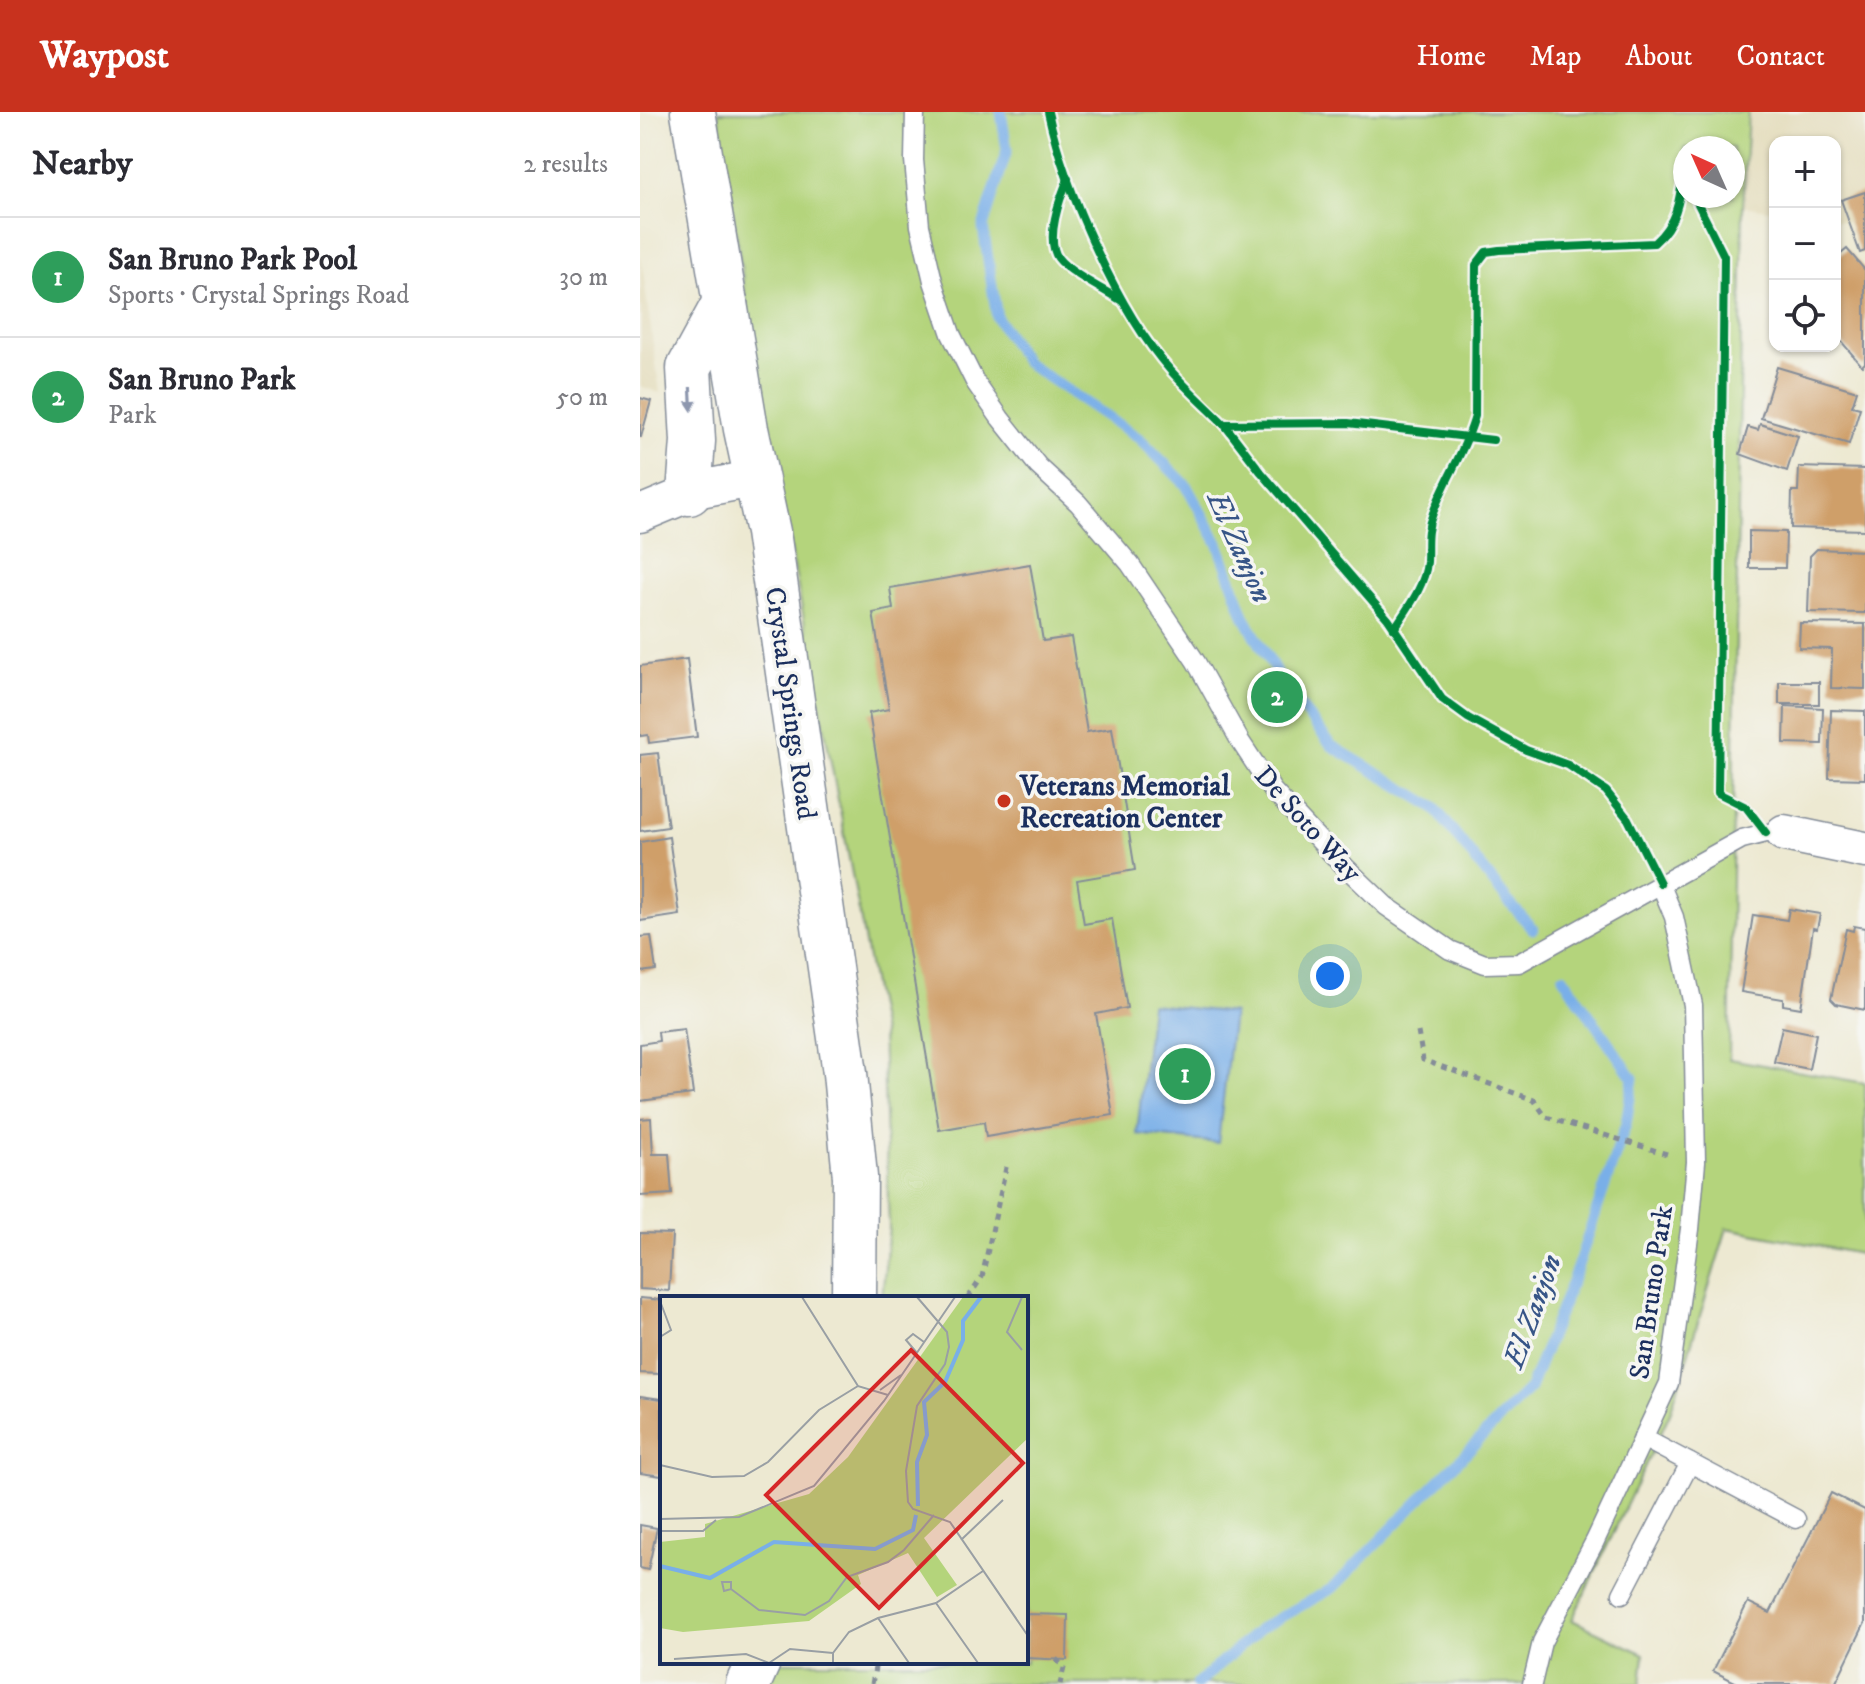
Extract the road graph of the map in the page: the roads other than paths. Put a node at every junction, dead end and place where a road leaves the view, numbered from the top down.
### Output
1 (693, 112) edge
2 (915, 112) edge
3 (725, 302) junction
4 (757, 478) junction
5 (689, 493) junction
6 (640, 514) edge
7 (1784, 833) joint
8 (1865, 850) edge
9 (1660, 883) junction
10 (854, 1296) edge
11 (1643, 1438) junction
12 (1690, 1463) junction
13 (1796, 1519) dead end
14 (1622, 1594) dead end
15 (757, 1664) edge
16 (748, 1684) edge
17 (1532, 1684) edge

1 - 3 main road, Crystal Springs Road
2 - 9 lane, De Soto Way
3 - 4 main road, Crystal Springs Road
3 -> 5 main road
4 - 5 street
4 - 10 main road, Crystal Springs Road
5 - 6 street
7 - 8 street, De Soto Way
7 - 9 lane, De Soto Way
9 - 11 lane, San Bruno Park
11 - 12 lane
11 - 17 lane, San Bruno Park
12 - 13 lane
12 - 14 lane
15 - 16 main road

